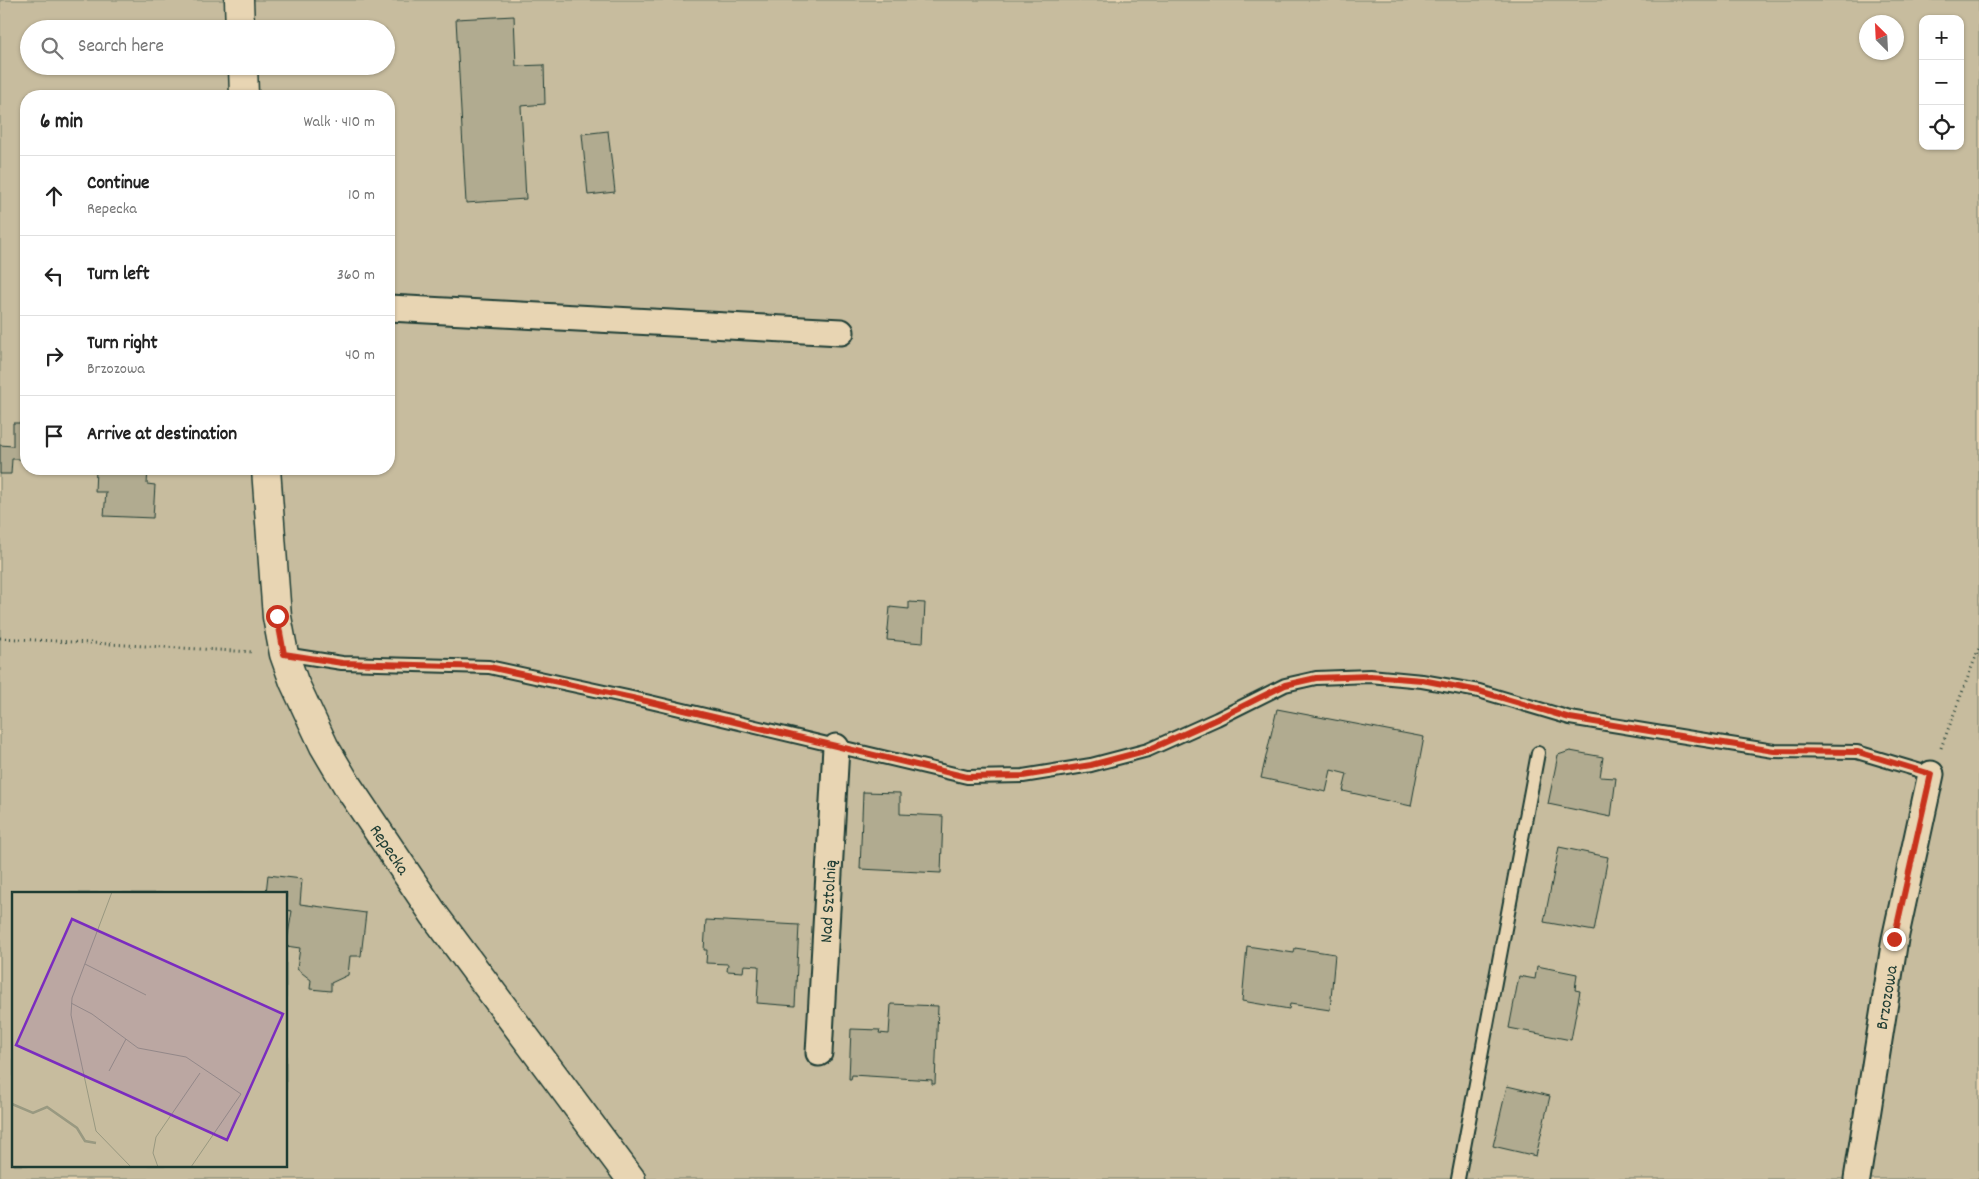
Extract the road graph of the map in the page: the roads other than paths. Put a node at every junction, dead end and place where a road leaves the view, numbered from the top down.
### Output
1 (239, 0) edge
2 (240, 20) edge
3 (243, 75) edge
4 (244, 90) edge
5 (395, 308) edge
6 (841, 332) dead end
7 (266, 475) edge
8 (284, 654) junction
9 (836, 747) junction
10 (1538, 753) dead end
11 (1931, 774) joint
12 (819, 1053) dead end
13 (631, 1179) edge
14 (1458, 1179) edge
15 (1857, 1179) edge

1 - 2 street
3 - 4 street
5 - 6 street
7 - 8 street, Repecka
8 - 9 lane
8 - 13 street, Repecka
9 - 11 lane
9 - 12 street, Nad Sztolnią
10 - 14 lane
11 - 15 street, Brzozowa

